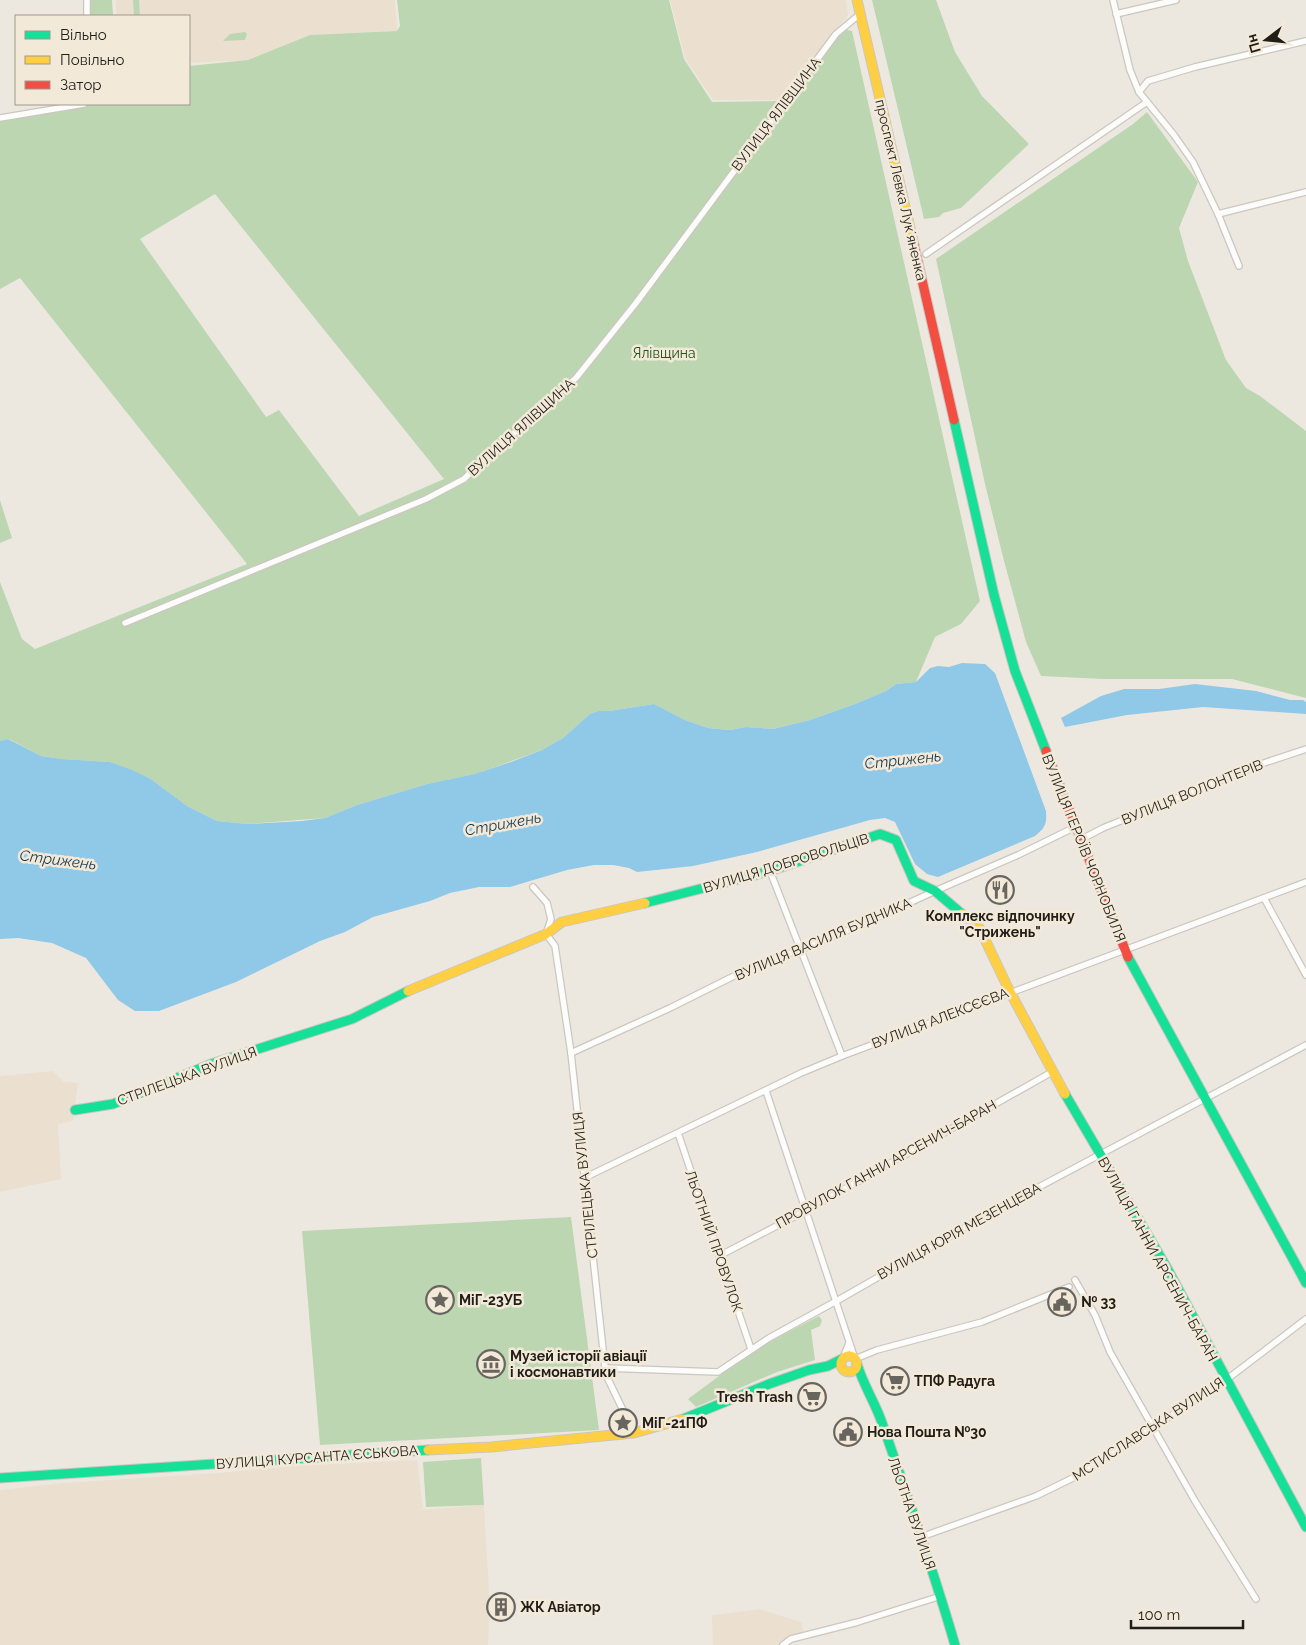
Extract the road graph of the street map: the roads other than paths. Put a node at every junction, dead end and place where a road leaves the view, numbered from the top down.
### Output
1 (87, 0) edge
2 (857, 0) edge
3 (1113, 0) edge
4 (1176, 0) edge
5 (860, 14) junction
6 (1116, 14) junction
7 (87, 15) edge
8 (1306, 41) edge
9 (1139, 92) junction
10 (1147, 102) junction
11 (78, 105) edge
12 (0, 118) edge
13 (1306, 192) edge
14 (1218, 214) junction
15 (926, 254) dead end
16 (1238, 266) dead end
17 (945, 380) joint
18 (125, 623) dead end
19 (1306, 749) edge
20 (1075, 827) junction
21 (1080, 840) junction
22 (770, 871) junction
23 (1306, 882) edge
24 (533, 887) dead end
25 (935, 891) junction
26 (1264, 898) junction
27 (546, 934) junction
28 (1124, 949) junction
29 (800, 950) junction
30 (1306, 975) edge
31 (1010, 992) junction
32 (1306, 1045) edge
33 (572, 1052) junction
34 (842, 1056) junction
35 (1052, 1072) junction
36 (766, 1091) junction
37 (1205, 1098) junction
38 (75, 1110) dead end
39 (678, 1133) junction
40 (1099, 1154) junction
41 (584, 1178) junction
42 (806, 1210) junction
43 (719, 1256) junction
44 (1075, 1280) dead end
45 (1306, 1284) edge
46 (1069, 1287) dead end
47 (837, 1301) junction
48 (1306, 1319) edge
49 (849, 1343) junction
50 (751, 1349) junction
51 (843, 1358) junction
52 (856, 1361) junction
53 (828, 1366) junction
54 (605, 1368) junction
55 (845, 1371) junction
56 (1226, 1380) junction
57 (863, 1383) junction
58 (1154, 1428) junction
59 (634, 1433) junction
60 (0, 1478) edge
61 (1306, 1527) edge
62 (920, 1537) junction
63 (941, 1596) junction
64 (1256, 1599) dead end
65 (783, 1645) edge
66 (955, 1645) edge

1 - 7 street
2 - 5 street, проспект Левка Лукʼяненка
3 - 6 street
4 - 6 street
5 - 17 street, проспект Левка Лукʼяненка
5 - 18 street, ВУЛИЦЯ ЯЛІВЩИНА
6 - 9 street
8 - 9 street
9 - 10 street
10 - 14 street
10 - 15 street
11 - 12 street
13 - 14 street
14 - 16 street
17 - 20 street, ВУЛИЦЯ ГЕРОЇВ ЧОРНОБИЛЯ
19 - 21 street, ВУЛИЦЯ ВОЛОНТЕРІВ
20 - 21 street, ВУЛИЦЯ ГЕРОЇВ ЧОРНОБИЛЯ
20 - 25 street, ВУЛИЦЯ ВАСИЛЯ БУДНИКА
21 - 28 street, ВУЛИЦЯ ГЕРОЇВ ЧОРНОБИЛЯ
22 - 25 street, ВУЛИЦЯ ДОБРОВОЛЬЦІВ
22 - 27 street, ВУЛИЦЯ ДОБРОВОЛЬЦІВ
22 - 29 street
23 - 26 street, ВУЛИЦЯ АЛЕКСЄЄВА
24 - 27 street
25 - 29 street, ВУЛИЦЯ ВАСИЛЯ БУДНИКА
25 - 31 street, ВУЛИЦЯ ДОБРОВОЛЬЦІВ
26 - 28 street, ВУЛИЦЯ АЛЕКСЄЄВА
26 - 30 street
27 - 33 street, СТРІЛЕЦЬКА ВУЛИЦЯ
27 - 38 street, СТРІЛЕЦЬКА ВУЛИЦЯ
28 - 31 street, ВУЛИЦЯ АЛЕКСЄЄВА
28 - 37 street, ВУЛИЦЯ ГЕРОЇВ ЧОРНОБИЛЯ
29 - 33 street, ВУЛИЦЯ ВАСИЛЯ БУДНИКА
29 - 34 street
31 - 34 street, ВУЛИЦЯ АЛЕКСЄЄВА
31 - 35 street, ВУЛИЦЯ ГАННИ АРСЕНИЧ-БАРАН
32 - 37 street, ВУЛИЦЯ ЮРІЯ МЕЗЕНЦЕВА
33 - 41 street, СТРІЛЕЦЬКА ВУЛИЦЯ
34 - 36 street, ВУЛИЦЯ АЛЕКСЄЄВА
35 - 40 street, ВУЛИЦЯ ГАННИ АРСЕНИЧ-БАРАН
35 - 42 street, ПРОВУЛОК ГАННИ АРСЕНИЧ-БАРАН
36 - 39 street, ВУЛИЦЯ АЛЕКСЄЄВА
36 - 42 street, ЛЬОТНА ВУЛИЦЯ
37 - 40 street, ВУЛИЦЯ ЮРІЯ МЕЗЕНЦЕВА
37 - 45 street, ВУЛИЦЯ ГЕРОЇВ ЧОРНОБИЛЯ
39 - 41 street, ВУЛИЦЯ АЛЕКСЄЄВА
39 - 43 street, ЛЬОТНИЙ ПРОВУЛОК
40 - 47 street, ВУЛИЦЯ ЮРІЯ МЕЗЕНЦЕВА
40 - 56 street, ВУЛИЦЯ ГАННИ АРСЕНИЧ-БАРАН
41 - 54 street, СТРІЛЕЦЬКА ВУЛИЦЯ
42 - 43 street, ПРОВУЛОК ГАННИ АРСЕНИЧ-БАРАН
42 - 47 street, ЛЬОТНА ВУЛИЦЯ
43 - 50 street, ЛЬОТНИЙ ПРОВУЛОК
44 - 58 street
46 - 52 street
47 - 49 street, ЛЬОТНА ВУЛИЦЯ
47 - 50 street, ВУЛИЦЯ ЮРІЯ МЕЗЕНЦЕВА
48 - 56 street, МСТИСЛАВСЬКА ВУЛИЦЯ
49 - 51 street
49 - 52 street, ЛЬОТНА ВУЛИЦЯ
50 - 54 street, ВУЛИЦЯ ЮРІЯ МЕЗЕНЦЕВА
51 - 52 street
51 - 53 street, ЛЬОТНА ВУЛИЦЯ
51 - 55 street
52 - 55 street
52 - 57 street, ЛЬОТНА ВУЛИЦЯ
53 - 55 street, ЛЬОТНА ВУЛИЦЯ
53 - 59 street, ЛЬОТНА ВУЛИЦЯ
54 - 59 street, СТРІЛЕЦЬКА ВУЛИЦЯ
55 - 57 street, ЛЬОТНА ВУЛИЦЯ
56 - 58 street, МСТИСЛАВСЬКА ВУЛИЦЯ
56 - 61 street, ВУЛИЦЯ ГАННИ АРСЕНИЧ-БАРАН
57 - 62 street, ЛЬОТНА ВУЛИЦЯ
58 - 62 street, МСТИСЛАВСЬКА ВУЛИЦЯ
58 - 64 street
59 - 60 street, ВУЛИЦЯ КУРСАНТА ЄСЬКОВА
62 - 63 street, ЛЬОТНА ВУЛИЦЯ
63 - 65 street
63 - 66 street, ЛЬОТНА ВУЛИЦЯ

